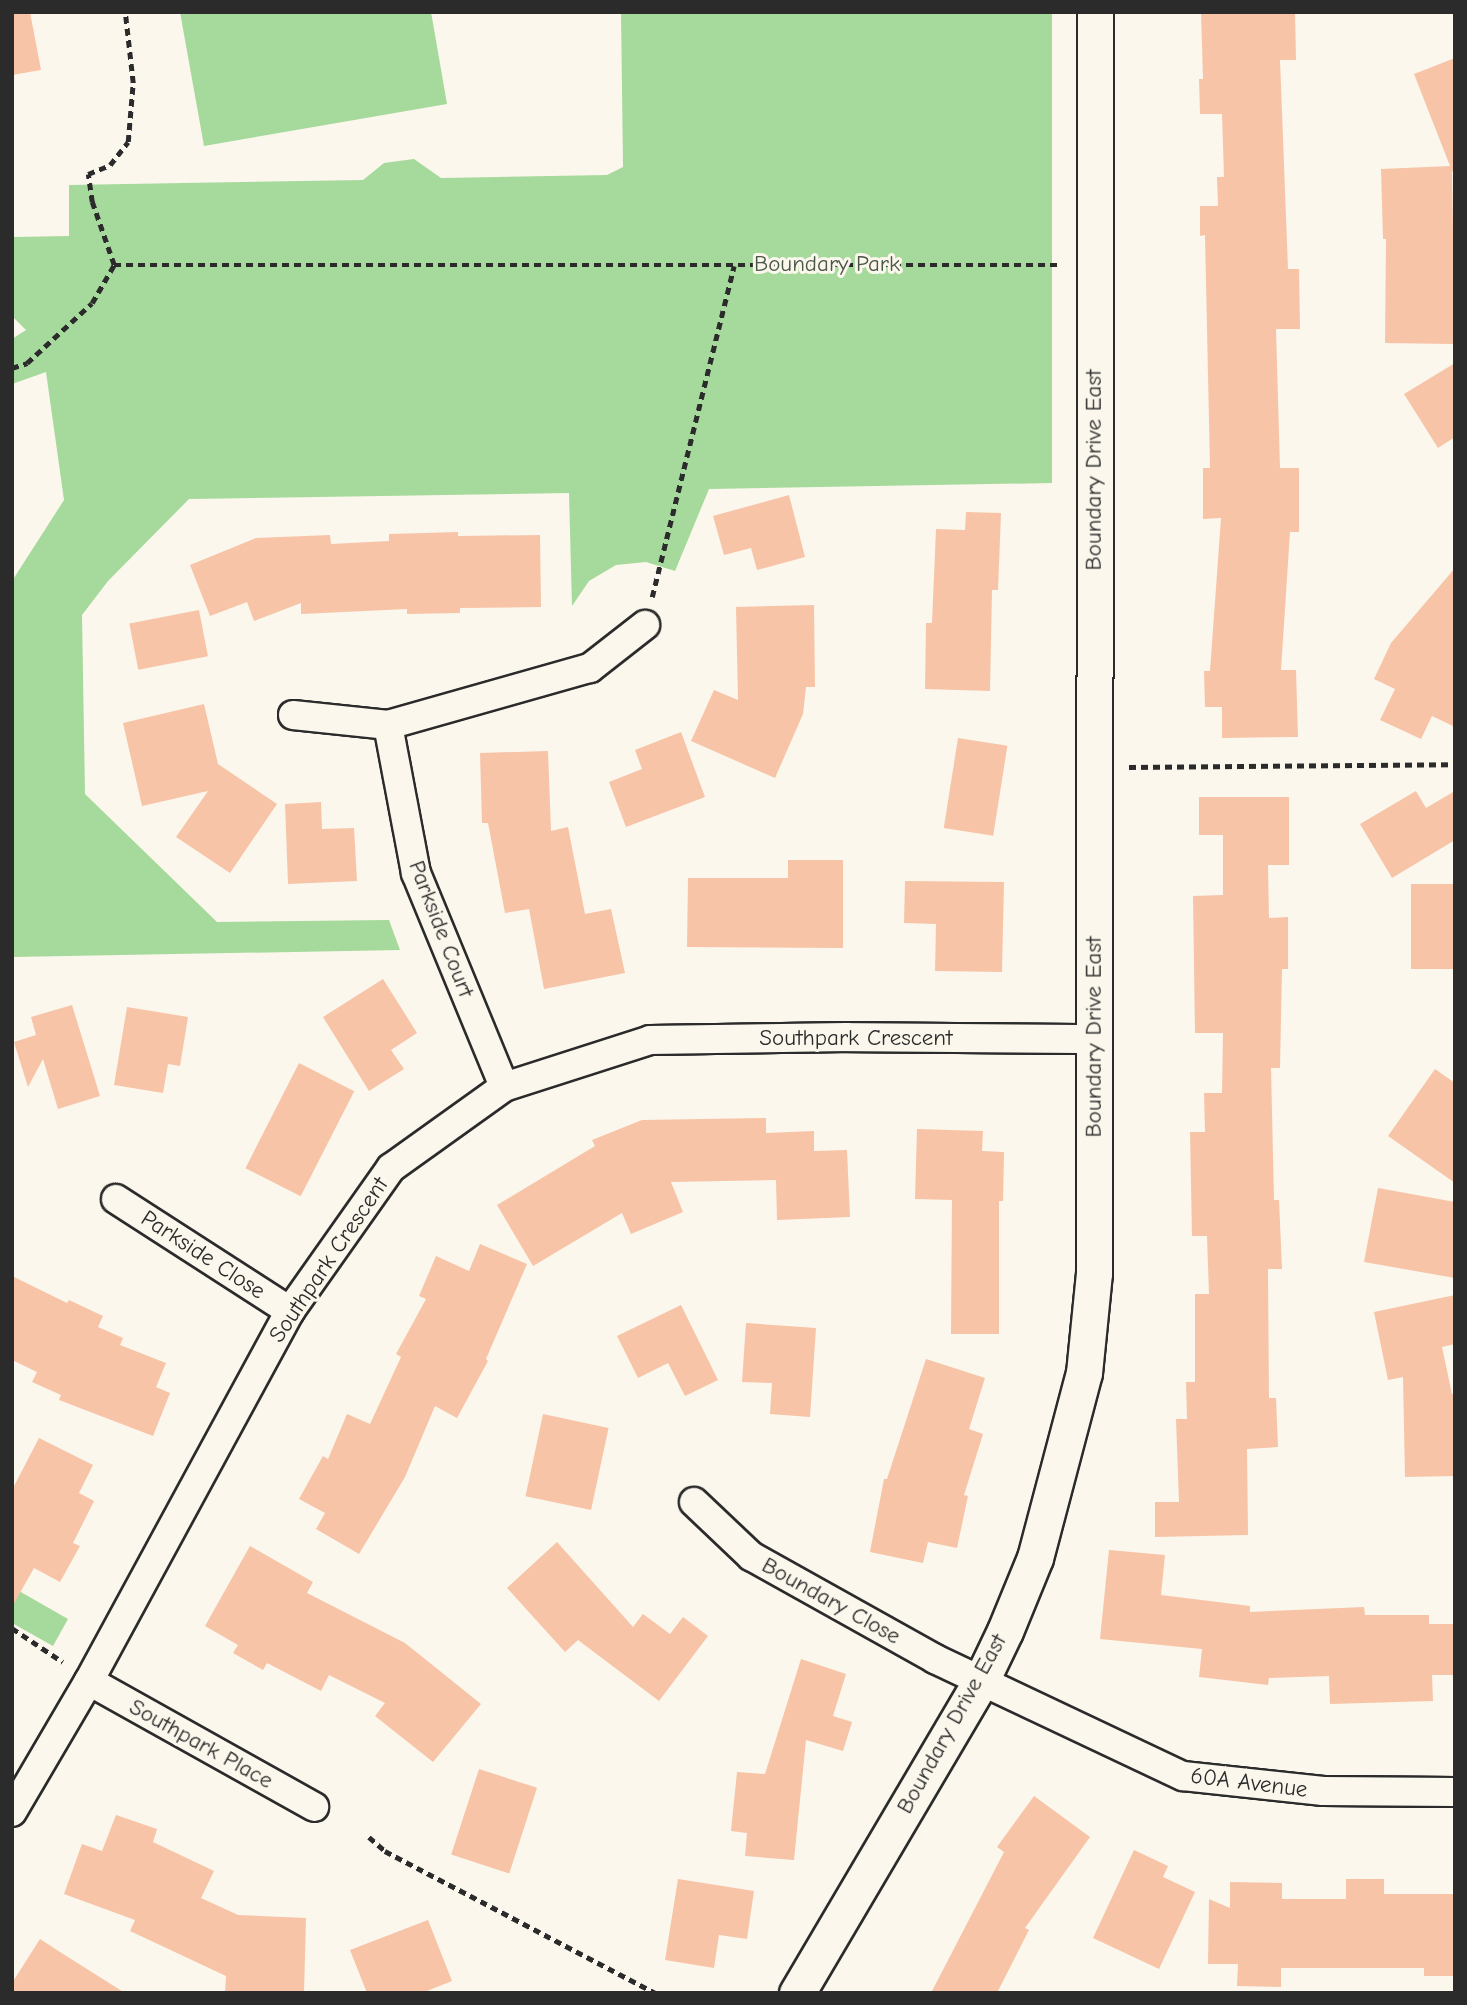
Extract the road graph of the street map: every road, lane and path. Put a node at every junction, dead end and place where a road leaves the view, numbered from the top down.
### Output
1 (125, 12) edge
2 (1095, 12) edge
3 (114, 265) junction
4 (734, 265) junction
5 (1062, 265) dead end
6 (12, 368) edge
7 (645, 625) joint
8 (293, 715) dead end
9 (388, 725) junction
10 (1455, 764) edge
11 (1093, 769) junction
12 (1095, 1039) junction
13 (504, 1087) junction
14 (116, 1199) dead end
15 (290, 1311) junction
16 (694, 1502) dead end
17 (12, 1628) edge
18 (63, 1662) dead end
19 (89, 1681) junction
20 (981, 1681) junction
21 (1455, 1792) edge
22 (314, 1807) dead end
23 (12, 1812) edge
24 (369, 1837) dead end
25 (656, 1993) edge
26 (797, 1993) edge

1 - 3 path
2 - 11 street, Boundary Drive East
3 - 4 path
3 - 6 path
4 - 5 path
4 - 7 path
7 - 9 street
8 - 9 street
9 - 13 street, Parkside Court
10 - 11 path
11 - 12 street, Boundary Drive East
12 - 13 street, Southpark Crescent
12 - 20 street, Boundary Drive East
13 - 15 street, Southpark Crescent
14 - 15 street, Parkside Close
15 - 19 street, Southpark Crescent
16 - 20 street, Boundary Close
17 - 18 path
19 - 22 street, Southpark Place
19 - 23 street, Southpark Crescent
20 - 21 street, 60A Avenue
20 - 26 street, Boundary Drive East
24 - 25 path

